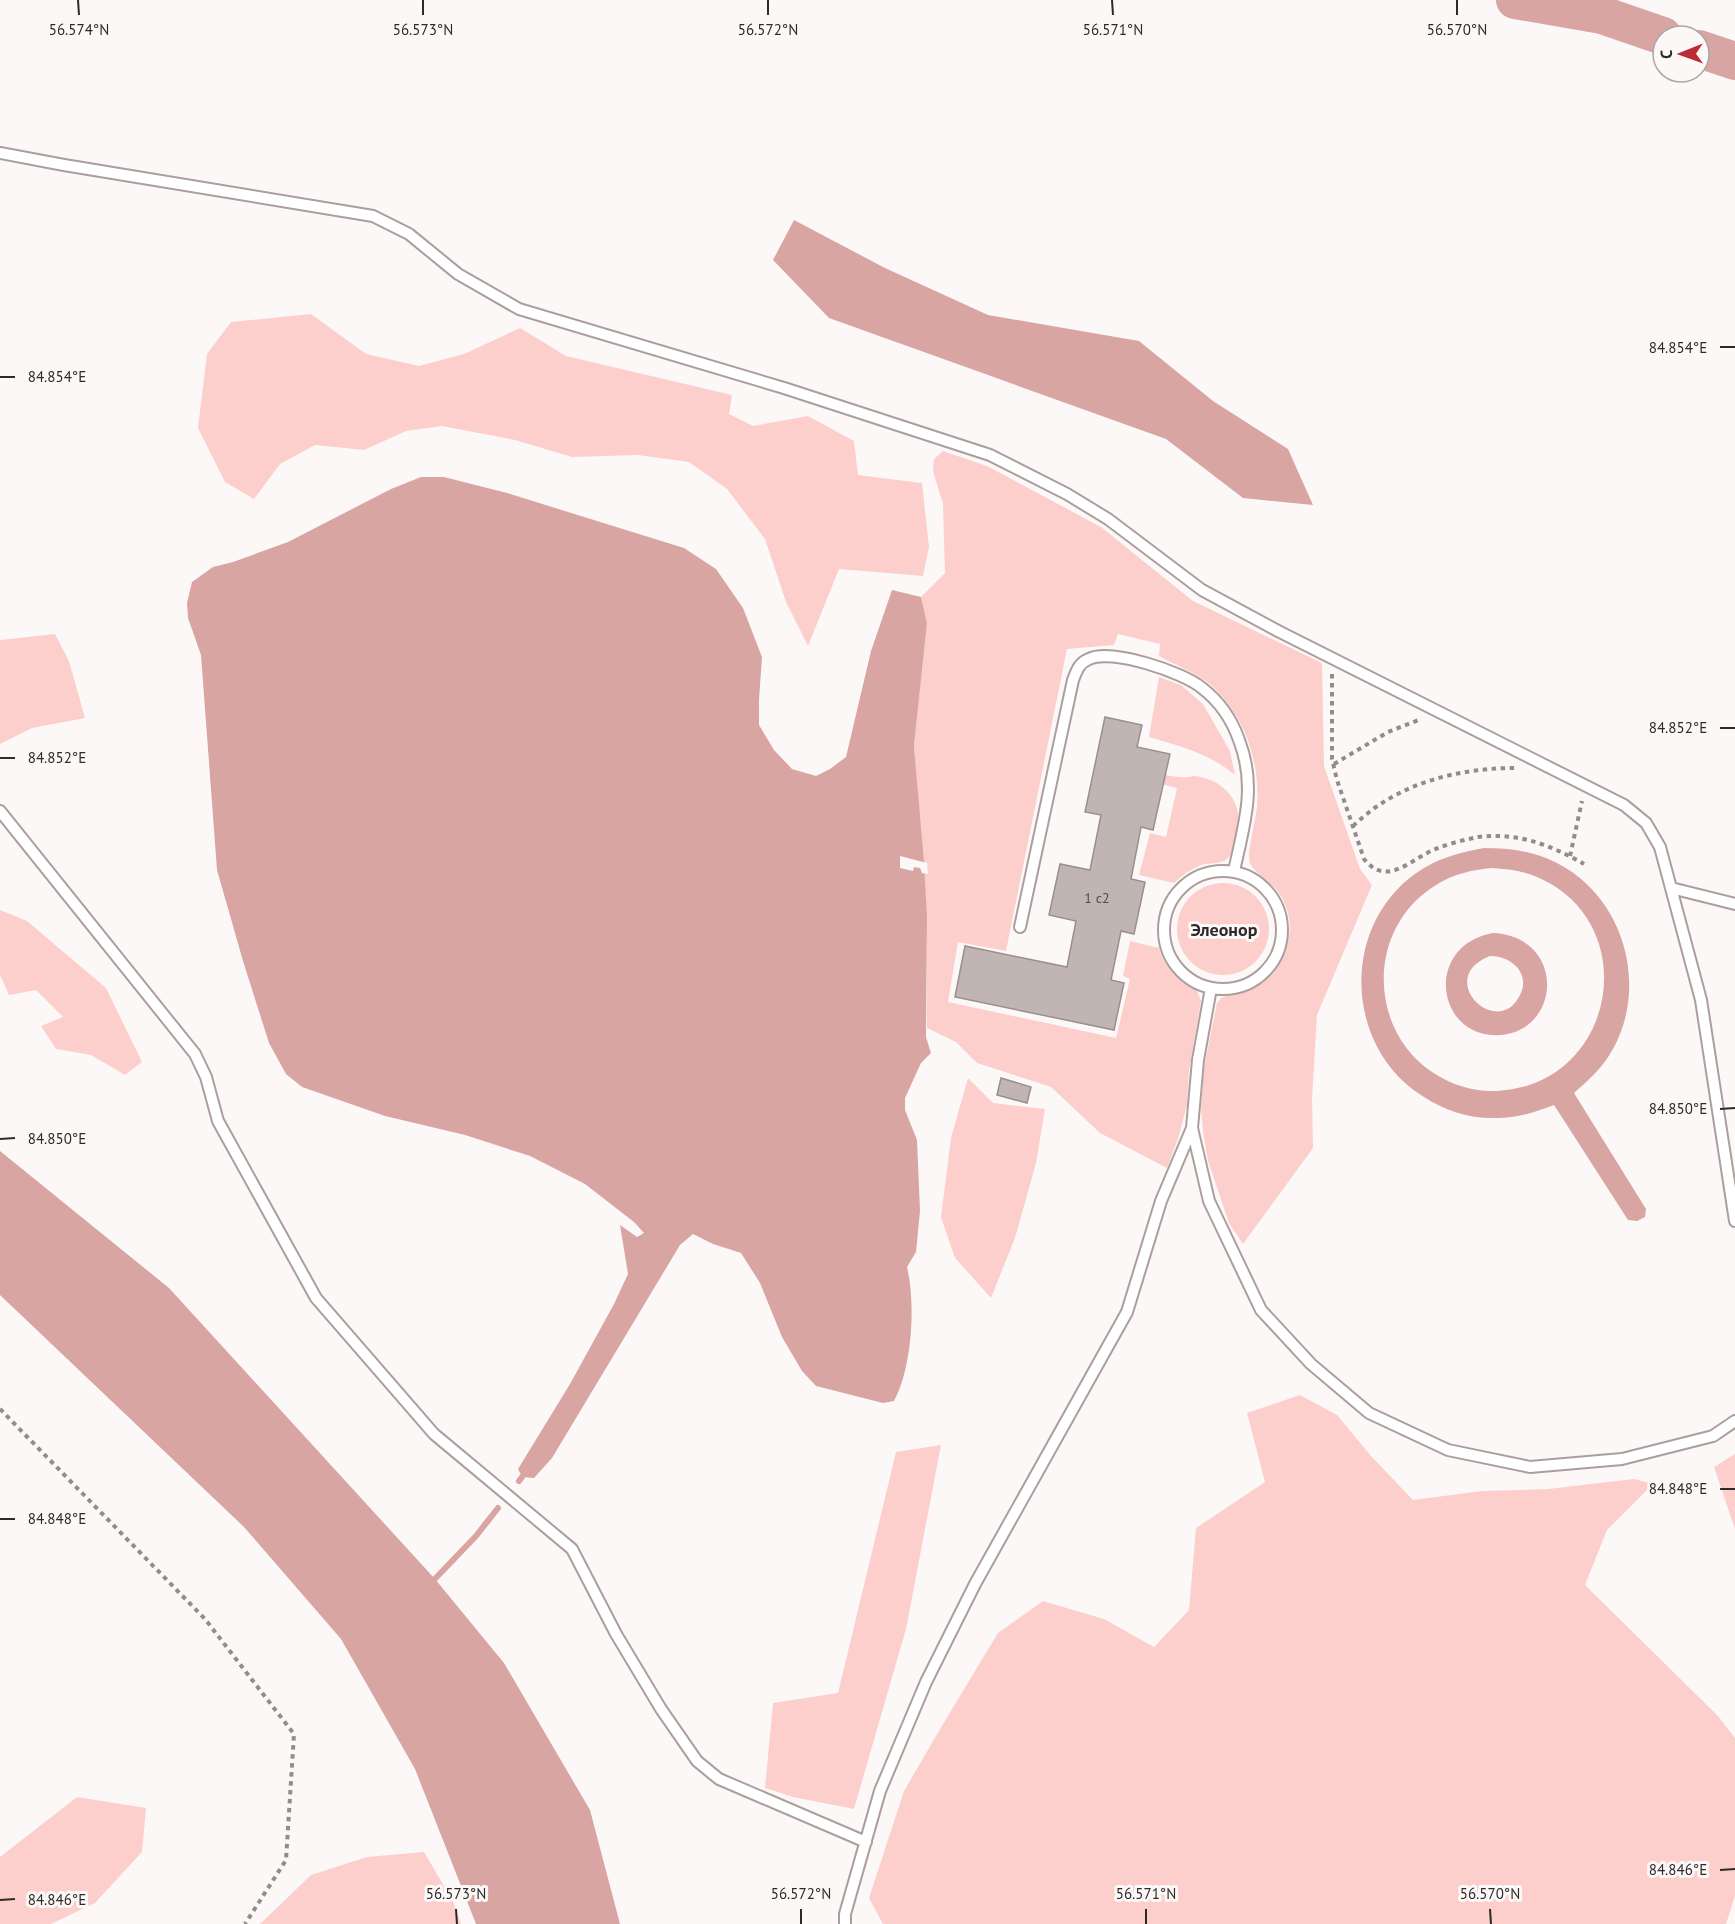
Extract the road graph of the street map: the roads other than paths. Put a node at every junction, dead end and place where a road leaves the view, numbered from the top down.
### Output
1 (0, 153) edge
2 (0, 811) edge
3 (1234, 871) junction
4 (1671, 888) junction
5 (1735, 904) edge
6 (1020, 927) dead end
7 (1211, 988) junction
8 (1192, 1128) junction
9 (1735, 1221) edge
10 (1735, 1421) edge
11 (866, 1842) junction
12 (845, 1924) edge

1 - 4 lane
2 - 11 lane
3 - 6 lane
3 - 7 lane
3 - 7 lane
4 - 5 lane
4 - 9 lane
7 - 8 lane
8 - 10 lane
8 - 11 lane
11 - 12 lane

